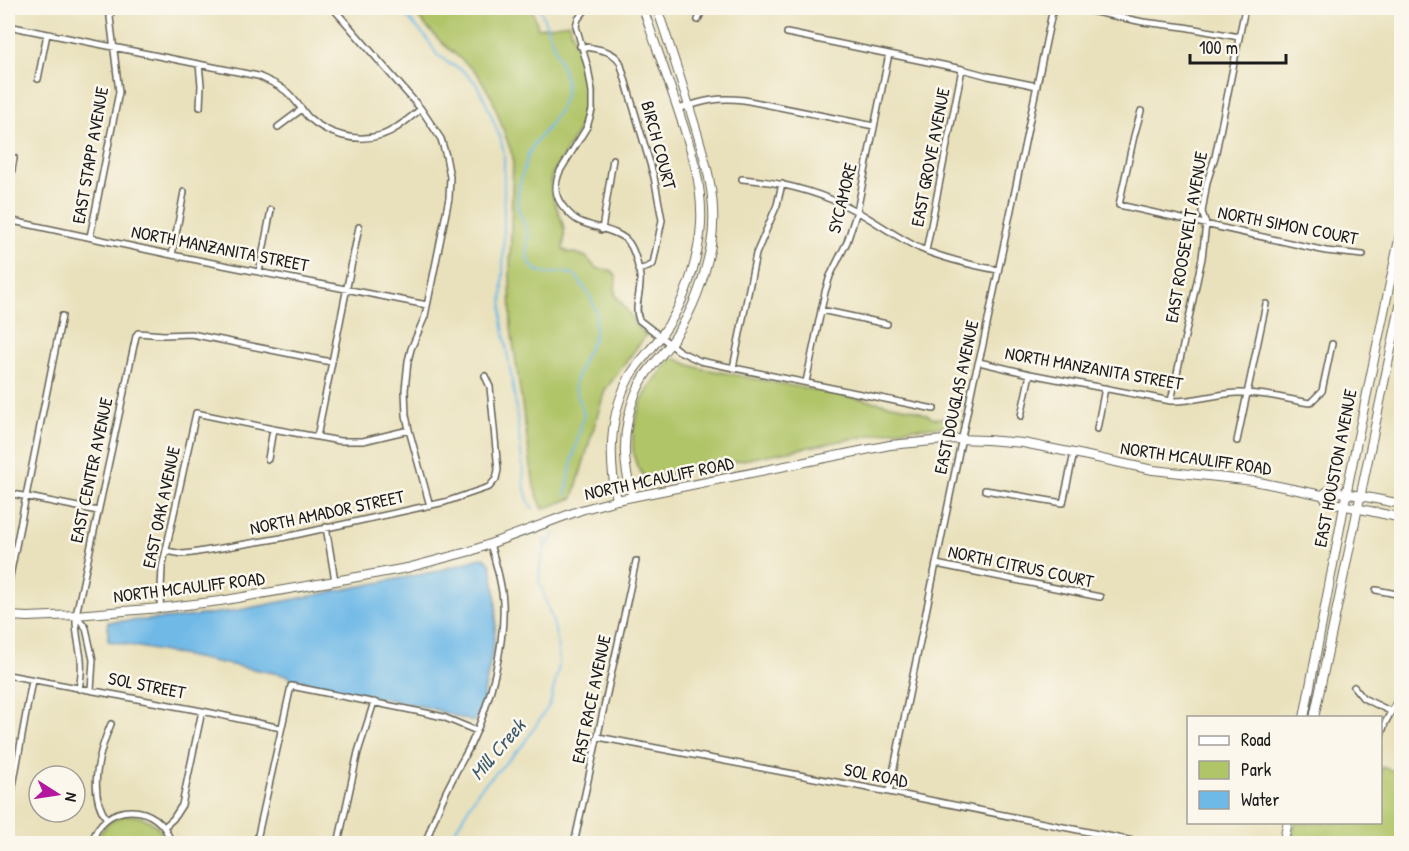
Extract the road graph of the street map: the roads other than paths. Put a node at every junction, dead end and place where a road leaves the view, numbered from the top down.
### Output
1 (112, 8) edge
2 (333, 8) edge
3 (587, 8) edge
4 (643, 8) edge
5 (657, 8) edge
6 (703, 8) edge
7 (1053, 8) edge
8 (1076, 8) edge
9 (1245, 8) edge
10 (698, 20) dead end
11 (8, 26) edge
12 (787, 33) dead end
13 (47, 34) junction
14 (1239, 37) junction
15 (114, 46) junction
16 (580, 46) junction
17 (889, 54) junction
18 (199, 64) junction
19 (962, 69) junction
20 (38, 79) dead end
21 (1037, 86) junction
22 (689, 106) junction
23 (200, 107) dead end
24 (302, 109) junction
25 (421, 109) junction
26 (678, 109) junction
27 (1141, 111) dead end
28 (874, 126) junction
29 (278, 127) dead end
30 (14, 158) dead end
31 (613, 159) dead end
32 (742, 179) dead end
33 (782, 184) junction
34 (8, 191) edge
35 (184, 192) dead end
36 (272, 210) dead end
37 (857, 211) junction
38 (8, 220) edge
39 (1206, 224) junction
40 (1401, 225) edge
41 (358, 227) dead end
42 (603, 230) junction
43 (90, 237) junction
44 (926, 251) junction
45 (172, 255) junction
46 (1363, 255) dead end
47 (638, 270) junction
48 (998, 270) junction
49 (259, 272) junction
50 (346, 288) junction
51 (1401, 297) edge
52 (428, 304) junction
53 (1266, 304) dead end
54 (821, 310) junction
55 (62, 316) dead end
56 (887, 324) dead end
57 (660, 337) junction
58 (671, 344) junction
59 (1332, 344) dead end
60 (331, 362) junction
61 (979, 362) junction
62 (733, 368) junction
63 (1030, 374) junction
64 (485, 376) dead end
65 (806, 382) junction
66 (1106, 388) junction
67 (1248, 393) junction
68 (1171, 401) junction
69 (934, 409) dead end
70 (1021, 416) dead end
71 (273, 429) junction
72 (1097, 429) dead end
73 (409, 430) junction
74 (317, 437) junction
75 (962, 439) junction
76 (1237, 441) dead end
77 (1074, 453) junction
78 (268, 459) dead end
79 (985, 489) dead end
80 (8, 493) edge
81 (1346, 493) junction
82 (1323, 495) junction
83 (1361, 496) junction
84 (26, 497) junction
85 (633, 497) junction
86 (617, 500) junction
87 (1401, 504) edge
88 (1344, 505) junction
89 (430, 506) junction
90 (1358, 508) junction
91 (98, 511) junction
92 (1401, 518) edge
93 (326, 528) junction
94 (490, 544) junction
95 (166, 551) junction
96 (636, 561) dead end
97 (936, 564) junction
98 (9, 581) dead end
99 (335, 581) junction
100 (1376, 590) dead end
101 (1401, 595) edge
102 (1100, 597) dead end
103 (160, 608) junction
104 (76, 615) junction
105 (8, 616) edge
106 (8, 675) edge
107 (32, 680) junction
108 (1354, 687) dead end
109 (79, 688) junction
110 (92, 690) junction
111 (1401, 692) edge
112 (374, 702) junction
113 (202, 711) junction
114 (1390, 711) junction
115 (1304, 716) edge
116 (1314, 716) edge
117 (111, 724) dead end
118 (281, 728) junction
119 (477, 731) junction
120 (1382, 731) edge
121 (598, 737) junction
122 (889, 792) junction
123 (8, 814) edge
124 (107, 819) junction
125 (1288, 824) edge
126 (164, 827) junction
127 (92, 843) edge
128 (171, 843) edge
129 (256, 843) edge
130 (338, 843) edge
131 (425, 843) edge
132 (574, 843) edge
133 (1148, 843) edge
134 (1283, 843) edge

1 - 15 street, EAST STAPP AVENUE
2 - 25 street
3 - 16 street
4 - 26 street
5 - 22 street
6 - 10 street
7 - 21 street, EAST DOUGLAS AVENUE
8 - 14 street
9 - 14 street, EAST ROOSEVELT AVENUE
11 - 13 street
12 - 17 street
13 - 15 street
13 - 20 street
14 - 39 street, EAST ROOSEVELT AVENUE
15 - 18 street
15 - 43 street, EAST STAPP AVENUE
16 - 42 street
16 - 47 street, BIRCH COURT
17 - 19 street
17 - 28 street, SYCAMORE
18 - 23 street
18 - 24 street
19 - 21 street
19 - 44 street, EAST GROVE AVENUE
21 - 48 street, EAST DOUGLAS AVENUE
22 - 26 street
22 - 28 street
22 - 58 street
24 - 25 street
24 - 29 street
25 - 52 street
26 - 57 street
27 - 39 street, NORTH SIMON COURT
28 - 37 street, SYCAMORE
30 - 34 street
31 - 42 street
32 - 33 street
33 - 37 street
33 - 62 street
35 - 45 street
36 - 49 street
37 - 44 street
37 - 54 street, SYCAMORE
38 - 43 street, NORTH MANZANITA STREET
39 - 46 street, NORTH SIMON COURT
39 - 68 street, EAST ROOSEVELT AVENUE
40 - 81 main road, EAST HOUSTON AVENUE
41 - 50 street
42 - 47 street
43 - 45 street, NORTH MANZANITA STREET
44 - 48 street
45 - 49 street, NORTH MANZANITA STREET
47 - 57 street
48 - 61 street, EAST DOUGLAS AVENUE
49 - 50 street, NORTH MANZANITA STREET
50 - 52 street, NORTH MANZANITA STREET
50 - 60 street
51 - 83 main road, EAST HOUSTON AVENUE
52 - 73 street
53 - 67 street
54 - 56 street
54 - 65 street, SYCAMORE
55 - 84 street
57 - 58 street
57 - 86 street
58 - 62 street
58 - 85 street
59 - 67 street, NORTH MANZANITA STREET
60 - 74 street
60 - 91 street, EAST CENTER AVENUE
61 - 63 street, NORTH MANZANITA STREET
61 - 75 street, EAST DOUGLAS AVENUE
62 - 65 street
63 - 66 street, NORTH MANZANITA STREET
63 - 70 street
64 - 89 street, NORTH AMADOR STREET
65 - 69 street
66 - 68 street, NORTH MANZANITA STREET
66 - 72 street
67 - 68 street, NORTH MANZANITA STREET
67 - 76 street
71 - 74 street
71 - 78 street
71 - 95 street, EAST OAK AVENUE
73 - 74 street
73 - 89 street
75 - 77 street, NORTH MCAULIFF ROAD
75 - 85 street, NORTH MCAULIFF ROAD
75 - 97 street, EAST DOUGLAS AVENUE
77 - 79 street
77 - 82 street, NORTH MCAULIFF ROAD
80 - 84 street
81 - 82 street, NORTH MCAULIFF ROAD
81 - 83 street, NORTH MCAULIFF ROAD
81 - 88 main road, EAST HOUSTON AVENUE
82 - 88 street, NORTH MCAULIFF ROAD
83 - 87 street, NORTH MCAULIFF ROAD
83 - 90 main road, EAST HOUSTON AVENUE
84 - 91 street
84 - 98 street
85 - 86 street, NORTH MCAULIFF ROAD
86 - 94 street, NORTH MCAULIFF ROAD
88 - 90 street, NORTH MCAULIFF ROAD
88 - 115 main road, EAST HOUSTON AVENUE
89 - 93 street, NORTH AMADOR STREET
90 - 92 street, NORTH MCAULIFF ROAD
90 - 116 main road, EAST HOUSTON AVENUE
91 - 104 street, EAST CENTER AVENUE
93 - 95 street, NORTH AMADOR STREET
93 - 99 street
94 - 99 street, NORTH MCAULIFF ROAD
94 - 119 street
95 - 103 street, EAST OAK AVENUE
96 - 121 street, EAST RACE AVENUE
97 - 102 street, NORTH CITRUS COURT
97 - 122 street, EAST DOUGLAS AVENUE
99 - 103 street, NORTH MCAULIFF ROAD
100 - 101 street
103 - 104 street, NORTH MCAULIFF ROAD
104 - 105 street, NORTH MCAULIFF ROAD
104 - 109 street, EAST CENTER AVENUE
104 - 110 street
106 - 107 street, SOL STREET
107 - 109 street, SOL STREET
107 - 123 street
108 - 114 street
109 - 110 street, SOL STREET
110 - 113 street, SOL STREET
111 - 114 street
112 - 118 street
112 - 119 street
112 - 130 street
113 - 118 street, SOL STREET
113 - 126 street
114 - 120 street
117 - 124 street
118 - 129 street
119 - 131 street
121 - 122 street, SOL ROAD
121 - 132 street, EAST RACE AVENUE
122 - 133 street, SOL ROAD
124 - 126 street
124 - 127 street
125 - 134 main road
126 - 128 street

